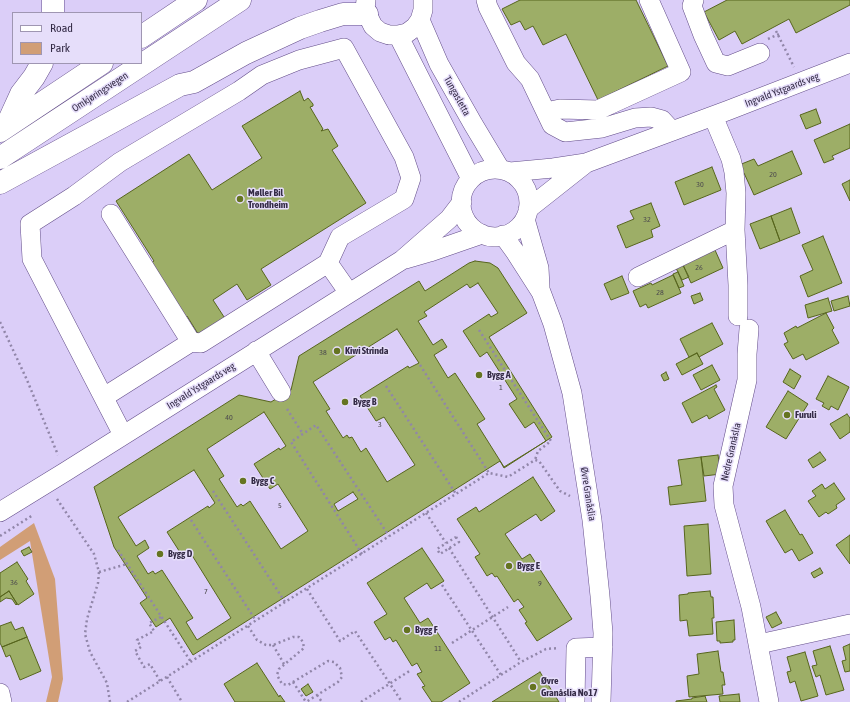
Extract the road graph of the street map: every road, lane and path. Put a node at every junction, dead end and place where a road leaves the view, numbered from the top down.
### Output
1 (53, 0) edge
2 (196, 0) edge
3 (240, 0) edge
4 (423, 0) edge
5 (486, 0) edge
6 (649, 0) edge
7 (694, 0) edge
8 (366, 7) edge
9 (53, 12) edge
10 (420, 20) junction
11 (776, 30) dead end
12 (779, 34) junction
13 (142, 36) edge
14 (398, 36) junction
15 (763, 46) joint
16 (850, 63) edge
17 (41, 64) edge
18 (100, 64) edge
19 (801, 82) junction
20 (546, 112) junction
21 (713, 116) junction
22 (3, 129) edge
23 (672, 131) junction
24 (0, 158) edge
25 (586, 163) junction
26 (505, 171) junction
27 (471, 179) junction
28 (0, 183) edge
29 (462, 202) junction
30 (111, 214) dead end
31 (526, 214) junction
32 (735, 230) junction
33 (482, 234) junction
34 (503, 235) junction
35 (402, 260) junction
36 (328, 263) junction
37 (638, 277) dead end
38 (348, 292) junction
39 (541, 292) junction
40 (0, 322) edge
41 (479, 330) dead end
42 (191, 342) junction
43 (256, 351) junction
44 (420, 365) dead end
45 (386, 386) dead end
46 (104, 397) junction
47 (284, 400) joint
48 (303, 434) junction
49 (123, 435) junction
50 (535, 460) junction
51 (65, 472) junction
52 (489, 473) junction
53 (213, 491) dead end
54 (456, 494) junction
55 (57, 498) dead end
56 (5, 504) edge
57 (590, 508) junction
58 (426, 513) junction
59 (191, 520) dead end
60 (389, 536) junction
61 (446, 543) junction
62 (449, 548) junction
63 (118, 550) dead end
64 (362, 554) junction
65 (127, 564) junction
66 (99, 572) junction
67 (442, 585) dead end
68 (307, 589) junction
69 (285, 602) junction
70 (508, 607) dead end
71 (162, 617) junction
72 (493, 617) junction
73 (256, 621) junction
74 (850, 624) edge
75 (248, 626) junction
76 (472, 630) junction
77 (452, 643) dead end
78 (759, 644) junction
79 (273, 645) junction
80 (602, 647) junction
81 (576, 648) junction
82 (191, 662) junction
83 (521, 662) junction
84 (284, 664) junction
85 (411, 670) dead end
86 (501, 675) junction
87 (167, 677) junction
88 (160, 681) junction
89 (294, 682) junction
90 (390, 684) junction
91 (0, 693) edge
92 (318, 695) junction
93 (2, 702) edge
94 (110, 702) edge
95 (127, 702) edge
96 (182, 702) edge
97 (306, 702) edge
98 (322, 702) edge
99 (361, 702) edge
100 (402, 702) edge
101 (459, 702) edge
102 (575, 702) edge
103 (601, 702) edge
104 (769, 702) edge

1 - 9 highway
2 - 13 highway
3 - 24 highway, Omkjøringsvegen
4 - 10 street
5 - 20 street
6 - 20 street
7 - 15 street
8 - 14 street
8 - 28 highway
10 - 14 street
10 - 26 street, Tungasletta
11 - 12 path
12 - 15 path
12 - 19 path
14 - 27 street
16 - 19 street, Ingvald Ystgaards veg
17 - 22 highway
18 - 22 highway
19 - 21 street, Ingvald Ystgaards veg
20 - 23 street
21 - 23 street, Ingvald Ystgaards veg
21 - 32 street
23 - 25 street, Ingvald Ystgaards veg
25 - 26 street, Ingvald Ystgaards veg
25 - 31 street, Ingvald Ystgaards veg
26 - 27 street
26 - 31 street
27 - 29 street
29 - 33 street
29 - 35 street, Ingvald Ystgaards veg
30 - 42 street
31 - 34 street
31 - 39 street, Øvre Granåslia
32 - 37 street
32 - 78 street, Nedre Granåslia
33 - 34 street
33 - 35 street, Ingvald Ystgaards veg
34 - 39 street, Øvre Granåslia
35 - 38 street, Ingvald Ystgaards veg
36 - 38 street
36 - 42 street
36 - 46 street
38 - 43 street, Ingvald Ystgaards veg
39 - 57 street, Øvre Granåslia
40 - 51 path
41 - 50 path
42 - 46 street
43 - 47 street
43 - 49 street, Ingvald Ystgaards veg
44 - 52 path
45 - 54 path
46 - 49 street
47 - 48 path
48 - 60 path
48 - 64 path
49 - 51 street, Ingvald Ystgaards veg
50 - 52 path
50 - 57 path
51 - 56 street, Ingvald Ystgaards veg
52 - 54 path
53 - 69 path
54 - 58 path
55 - 66 path
57 - 80 street, Øvre Granåslia
58 - 60 path
58 - 61 path
59 - 73 path
60 - 64 path
61 - 62 path
61 - 62 path
62 - 72 path
63 - 65 path
64 - 68 path
65 - 66 path
65 - 71 path
66 - 94 path
67 - 76 path
68 - 69 path
68 - 90 path
69 - 73 path
70 - 72 path
71 - 82 path
71 - 88 path
72 - 76 path
72 - 83 path
73 - 75 path
74 - 78 street
75 - 79 path
75 - 82 path
76 - 77 path
76 - 86 path
78 - 104 street, Nedre Granåslia
79 - 84 path
79 - 84 path
80 - 81 street
80 - 103 street, Øvre Granåslia
81 - 83 path
81 - 102 street
82 - 87 path
83 - 86 path
84 - 89 path
85 - 90 path
86 - 101 path
87 - 88 path
87 - 96 path
88 - 95 path
89 - 92 path
89 - 97 path
90 - 99 path
90 - 100 path
91 - 93 street
92 - 97 path
92 - 98 path

